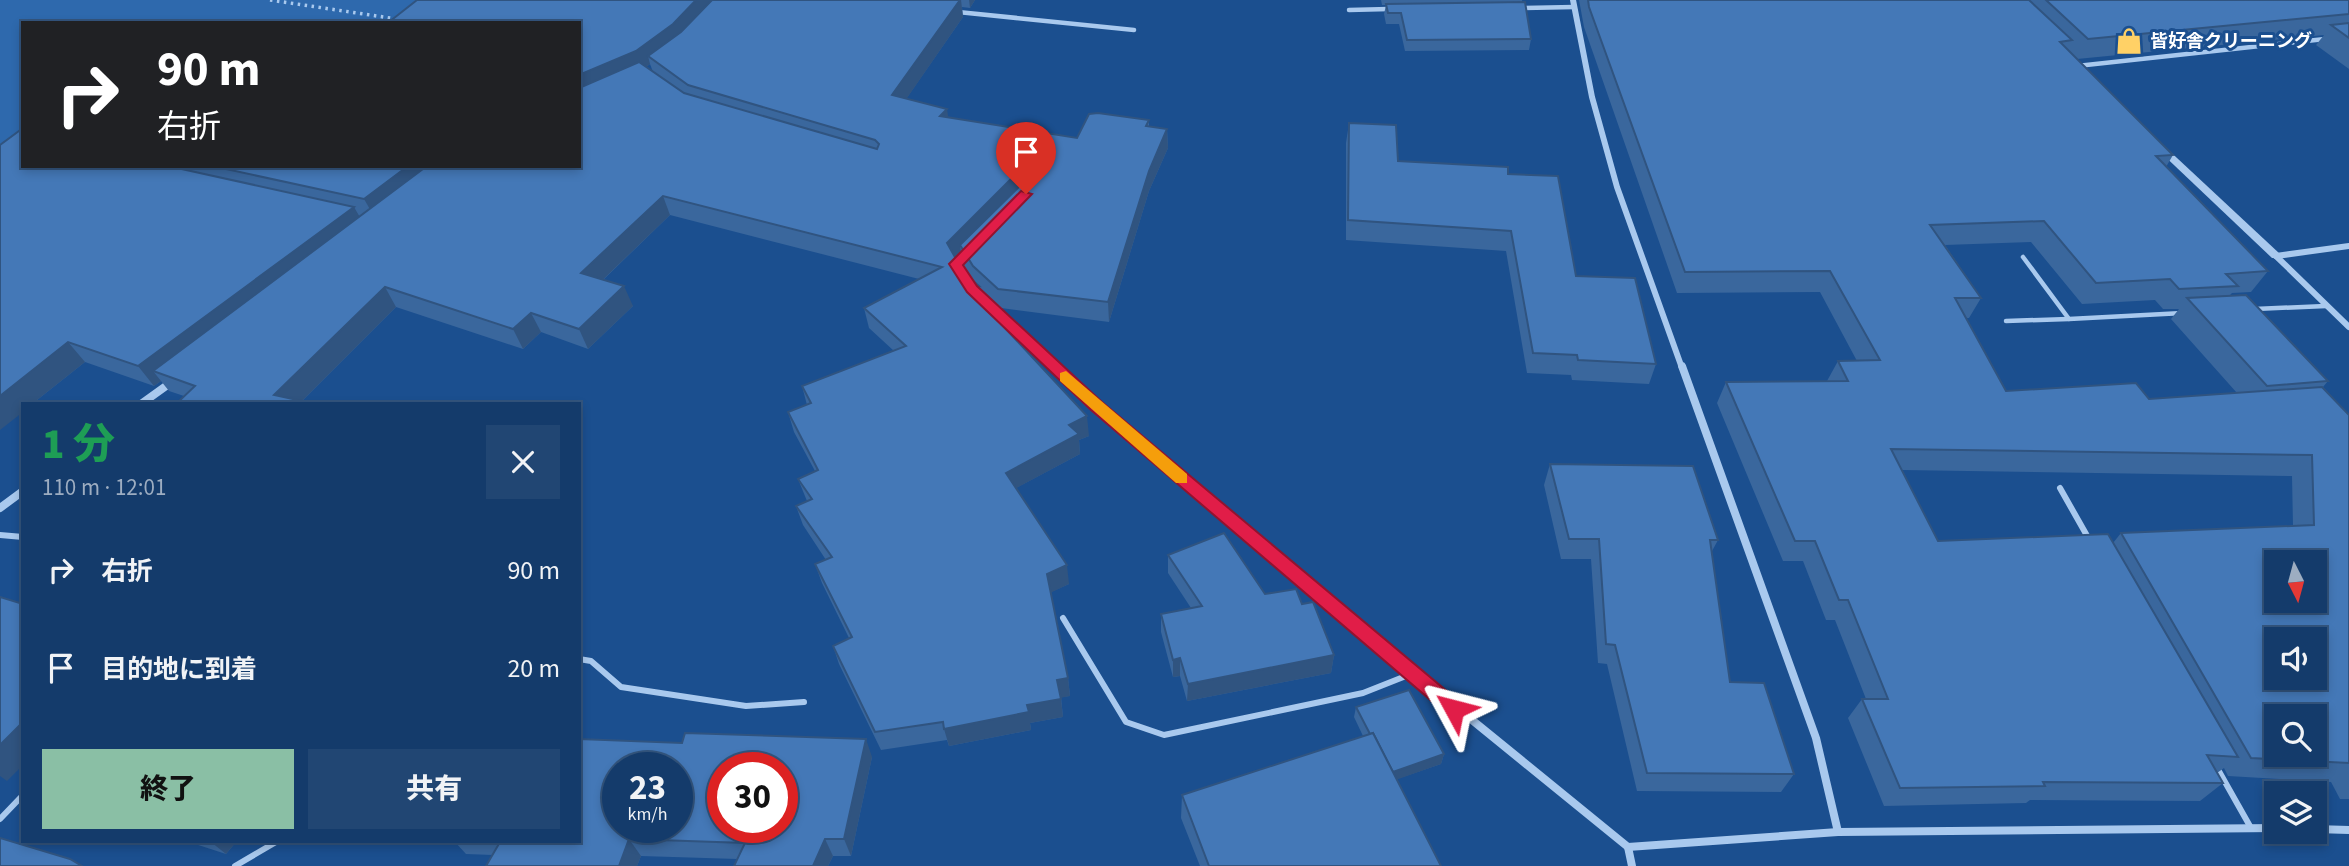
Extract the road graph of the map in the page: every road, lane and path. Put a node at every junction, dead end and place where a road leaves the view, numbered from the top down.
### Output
1 (270, 0) edge
2 (1574, 4) edge
3 (1508, 8) edge
4 (1402, 9) edge
5 (1349, 10) dead end
6 (952, 11) edge
7 (405, 20) edge
8 (1134, 30) dead end
9 (2335, 38) edge
10 (2065, 57) edge
11 (2078, 70) joint
12 (2146, 134) edge
13 (2349, 246) edge
14 (2276, 256) junction
15 (2023, 257) dead end
16 (967, 281) edge
17 (2326, 306) junction
18 (2245, 310) edge
19 (2190, 312) edge
20 (2069, 318) junction
21 (2006, 321) dead end
22 (2349, 327) edge
23 (183, 373) edge
24 (144, 402) edge
25 (2060, 488) dead end
26 (21, 492) edge
27 (0, 508) edge
28 (0, 535) edge
29 (21, 537) edge
30 (2094, 549) edge
31 (1063, 618) dead end
32 (581, 659) edge
33 (1411, 674) junction
34 (804, 702) dead end
35 (2210, 755) edge
36 (21, 796) edge
37 (0, 819) edge
38 (2251, 828) junction
39 (2264, 828) edge
40 (2327, 829) edge
41 (2349, 830) edge
42 (1838, 832) junction
43 (274, 843) edge
44 (1628, 847) junction
45 (235, 866) edge
46 (1632, 866) edge

1 - 7 path
2 - 3 lane
2 - 42 street
4 - 5 lane
6 - 8 lane
9 - 11 lane
10 - 11 street
12 - 14 street
13 - 14 street
14 - 17 street
15 - 20 lane
16 - 33 street
17 - 18 lane
17 - 22 street
19 - 20 lane
20 - 21 lane
23 - 24 street
25 - 30 lane
26 - 27 street
28 - 29 lane
31 - 33 lane
32 - 34 lane
33 - 44 street
35 - 38 lane
36 - 37 lane
38 - 39 street
38 - 42 street
40 - 41 street
42 - 44 street
43 - 45 lane
44 - 46 street

